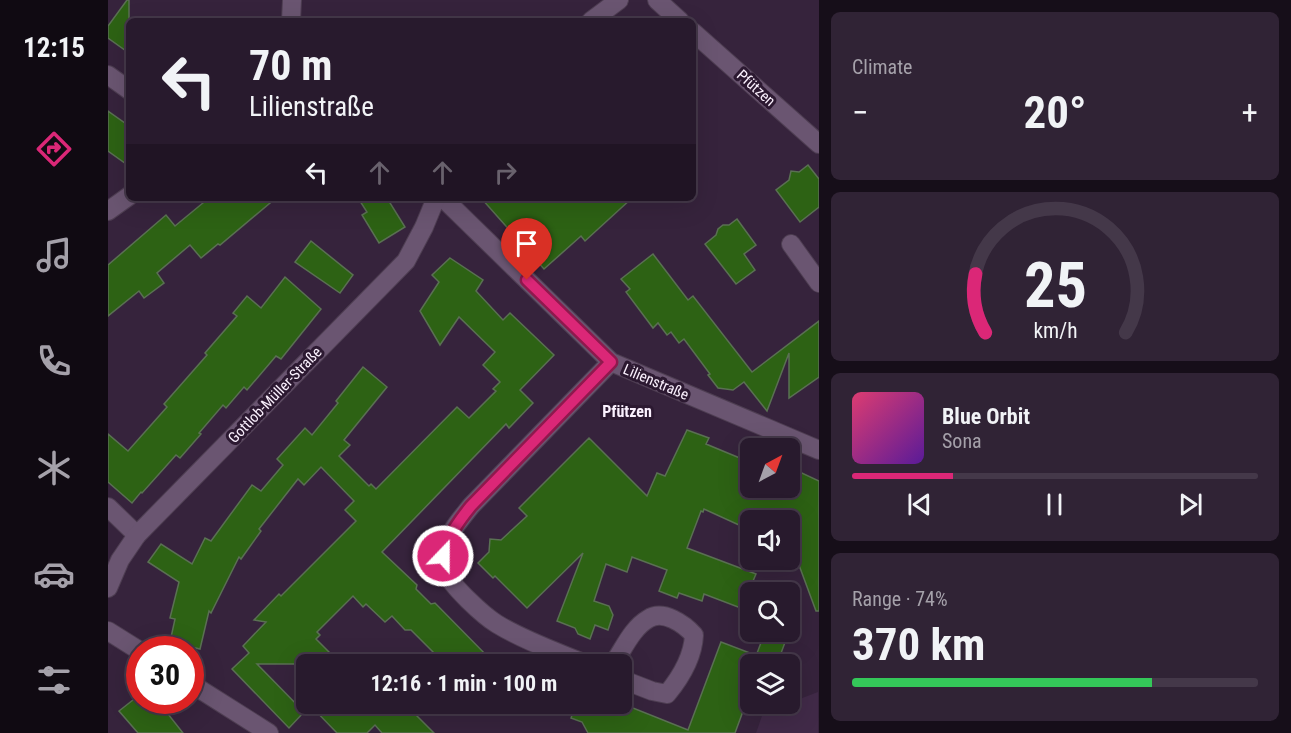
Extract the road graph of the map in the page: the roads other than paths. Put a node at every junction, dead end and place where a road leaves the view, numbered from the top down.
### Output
1 (292, 0) edge
2 (619, 0) edge
3 (657, 0) edge
4 (291, 18) edge
5 (595, 18) edge
6 (677, 18) edge
7 (696, 35) edge
8 (108, 75) edge
9 (126, 88) edge
10 (819, 144) edge
11 (126, 198) edge
12 (435, 201) edge
13 (446, 201) edge
14 (108, 211) edge
15 (791, 244) dead end
16 (819, 283) edge
17 (611, 362) junction
18 (819, 450) edge
19 (108, 507) edge
20 (137, 535) junction
21 (108, 588) edge
22 (108, 631) edge
23 (126, 642) edge
24 (564, 654) edge
25 (620, 654) edge
26 (632, 683) edge
27 (204, 692) edge
28 (269, 733) edge

1 - 4 street
2 - 5 street
3 - 6 street
7 - 10 street, Pfützen
8 - 9 street
11 - 14 street
12 - 20 street, Gottlob-Müller-Straße
13 - 17 street, Lilienstraße
15 - 16 street
17 - 18 street, Lilienstraße
17 - 24 street
19 - 20 street
20 - 21 street, Gottlob-Müller-Straße
22 - 23 street
25 - 26 street
27 - 28 street

